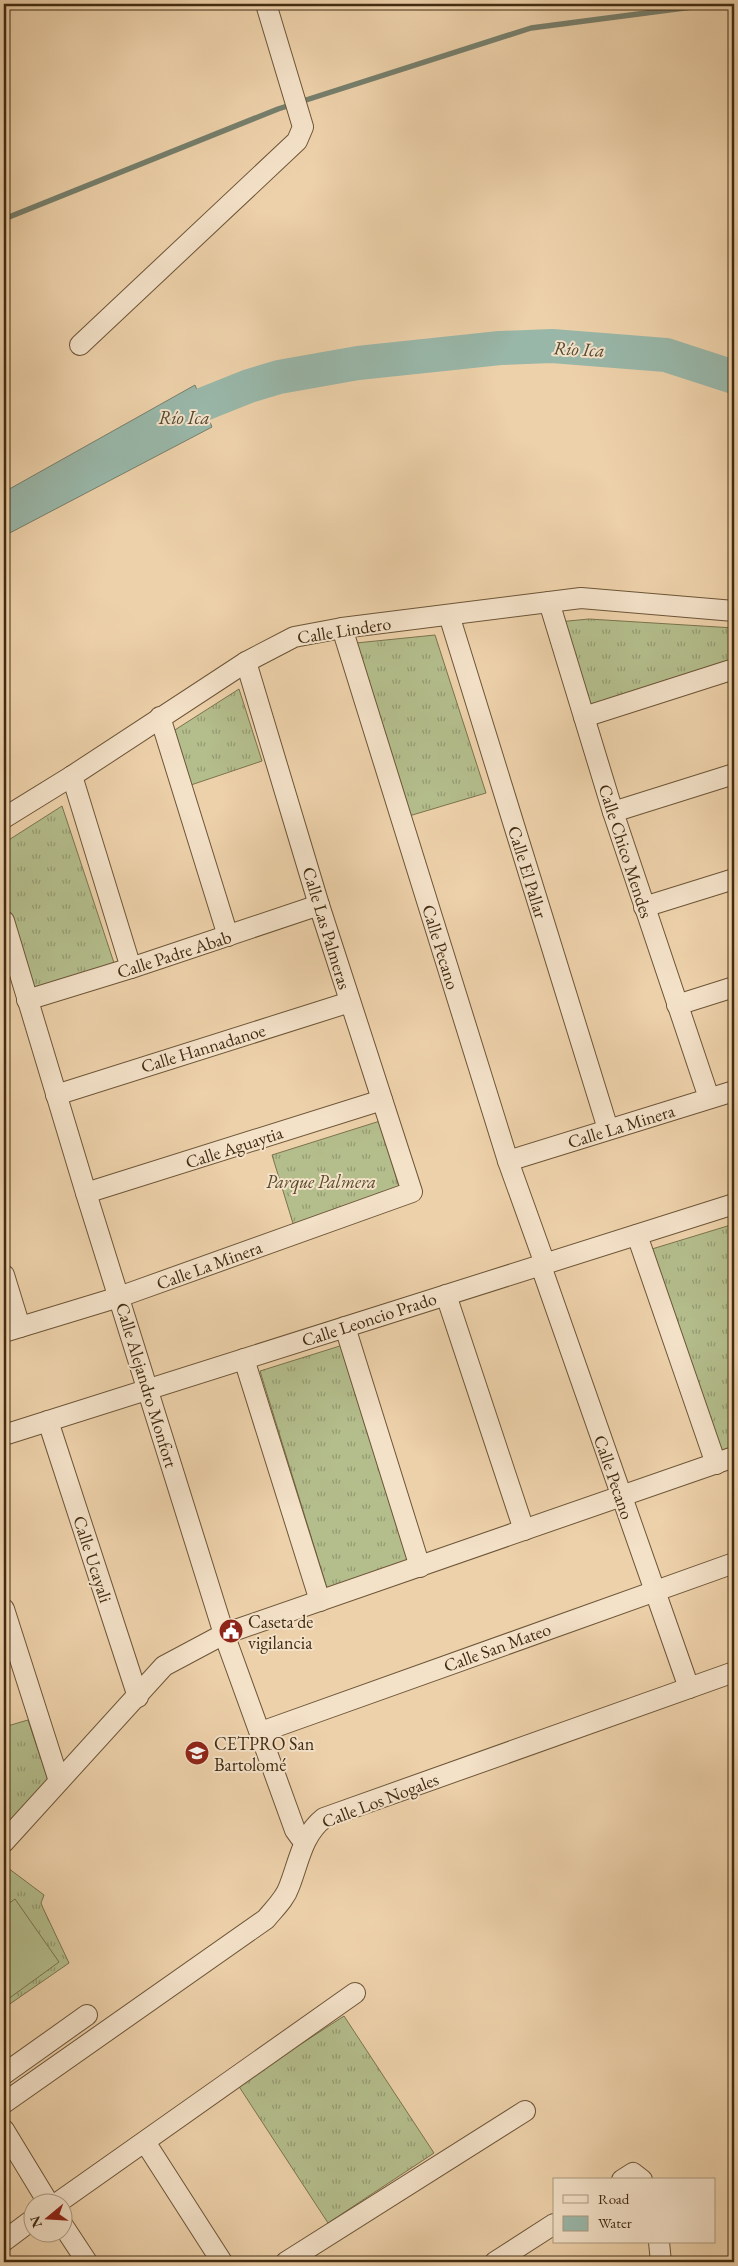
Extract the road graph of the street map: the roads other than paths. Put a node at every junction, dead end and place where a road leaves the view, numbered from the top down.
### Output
1 (266, 4) edge
2 (80, 345) dead end
3 (549, 602) junction
4 (734, 611) edge
5 (449, 615) junction
6 (342, 628) junction
7 (246, 662) junction
8 (734, 669) edge
9 (584, 717) junction
10 (160, 718) junction
11 (734, 774) edge
12 (72, 776) junction
13 (613, 812) junction
14 (4, 818) edge
15 (734, 879) edge
16 (319, 905) junction
17 (644, 907) junction
18 (4, 921) edge
19 (228, 936) junction
20 (131, 968) junction
21 (734, 987) edge
22 (27, 1000) junction
23 (350, 1002) junction
24 (677, 1005) junction
25 (734, 1091) edge
26 (56, 1095) junction
27 (709, 1098) junction
28 (382, 1100) junction
29 (608, 1129) junction
30 (508, 1161) junction
31 (412, 1192) joint
32 (86, 1193) junction
33 (734, 1204) edge
34 (637, 1235) junction
35 (543, 1265) junction
36 (4, 1275) edge
37 (446, 1295) junction
38 (119, 1297) junction
39 (345, 1327) junction
40 (12, 1329) edge
41 (244, 1359) junction
42 (147, 1389) junction
43 (48, 1421) junction
44 (4, 1435) edge
45 (734, 1457) edge
46 (716, 1464) junction
47 (621, 1497) junction
48 (524, 1530) junction
49 (734, 1563) edge
50 (420, 1567) junction
51 (655, 1591) junction
52 (320, 1601) junction
53 (4, 1609) edge
54 (224, 1634) junction
55 (734, 1672) edge
56 (689, 1688) junction
57 (138, 1697) junction
58 (261, 1732) junction
59 (59, 1781) junction
60 (308, 1837) junction
61 (4, 1842) edge
62 (355, 1993) dead end
63 (87, 2014) dead end
64 (4, 2074) edge
65 (4, 2103) edge
66 (525, 2111) dead end
67 (4, 2130) edge
68 (145, 2142) junction
69 (625, 2178) edge
70 (639, 2178) edge
71 (43, 2194) edge
72 (70, 2194) edge
73 (553, 2225) edge
74 (22, 2228) edge
75 (72, 2239) edge
76 (4, 2241) edge
77 (659, 2244) edge
78 (87, 2262) edge
79 (222, 2262) edge
80 (286, 2262) edge
81 (495, 2262) edge
82 (662, 2262) edge

1 - 2 street
3 - 4 street, Calle Lindero
3 - 5 street, Calle Lindero
3 - 9 street, Calle Chico Mendes
5 - 6 street, Calle Lindero
5 - 29 street, Calle El Pallar
6 - 7 street, Calle Lindero
6 - 30 street, Calle Pecano
7 - 10 street, Calle Lindero
7 - 16 street, Calle Las Palmeras
8 - 9 street
9 - 13 street, Calle Chico Mendes
10 - 12 street, Calle Lindero
10 - 19 street
11 - 13 street
12 - 14 street, Calle Lindero
12 - 20 street
13 - 17 street, Calle Chico Mendes
15 - 17 street
16 - 19 street, Calle Padre Abab
16 - 23 street, Calle Las Palmeras
17 - 24 street, Calle Chico Mendes
18 - 22 street, Calle Alejandro Monfort
19 - 20 street, Calle Padre Abab
20 - 22 street, Calle Padre Abab
21 - 24 street
22 - 26 street, Calle Alejandro Monfort
23 - 26 street, Calle Hannadanoe
23 - 28 street, Calle Las Palmeras
24 - 27 street, Calle Chico Mendes
25 - 27 street, Calle La Minera
26 - 32 street, Calle Alejandro Monfort
27 - 29 street, Calle La Minera
28 - 31 street, Calle Las Palmeras
28 - 32 street, Calle Aguaytia
29 - 30 street, Calle La Minera
30 - 35 street, Calle Pecano
31 - 38 street, Calle La Minera
32 - 38 street, Calle Alejandro Monfort
33 - 34 street, Calle Leoncio Prado
34 - 35 street, Calle Leoncio Prado
34 - 46 street
35 - 37 street, Calle Leoncio Prado
35 - 47 street, Calle Pecano
36 - 40 street
37 - 39 street, Calle Leoncio Prado
37 - 48 street
38 - 40 street, Calle La Minera
38 - 42 street, Calle Alejandro Monfort
39 - 41 street, Calle Leoncio Prado
39 - 50 street
41 - 42 street, Calle Leoncio Prado
41 - 52 street
42 - 43 street, Calle Leoncio Prado
42 - 54 street, Calle Alejandro Monfort
43 - 44 street, Calle Leoncio Prado
43 - 57 street, Calle Ucayali
45 - 46 street
46 - 47 street
47 - 48 street
47 - 51 street, Calle Pecano
48 - 50 street
49 - 51 street, Calle San Mateo
50 - 52 street
51 - 56 street, Calle Pecano
51 - 58 street, Calle San Mateo
52 - 54 street
53 - 59 street
54 - 57 street
54 - 58 street, Calle Alejandro Monfort
55 - 56 street, Calle Los Nogales
56 - 60 street, Calle Los Nogales
57 - 59 street
58 - 60 street, Calle Alejandro Monfort
59 - 61 street
60 - 65 street, Calle Los Nogales
62 - 68 street
63 - 64 street
66 - 80 street
67 - 71 street
68 - 72 street
68 - 79 street
69 - 70 street
73 - 81 street
74 - 76 street
75 - 78 street
77 - 82 street

